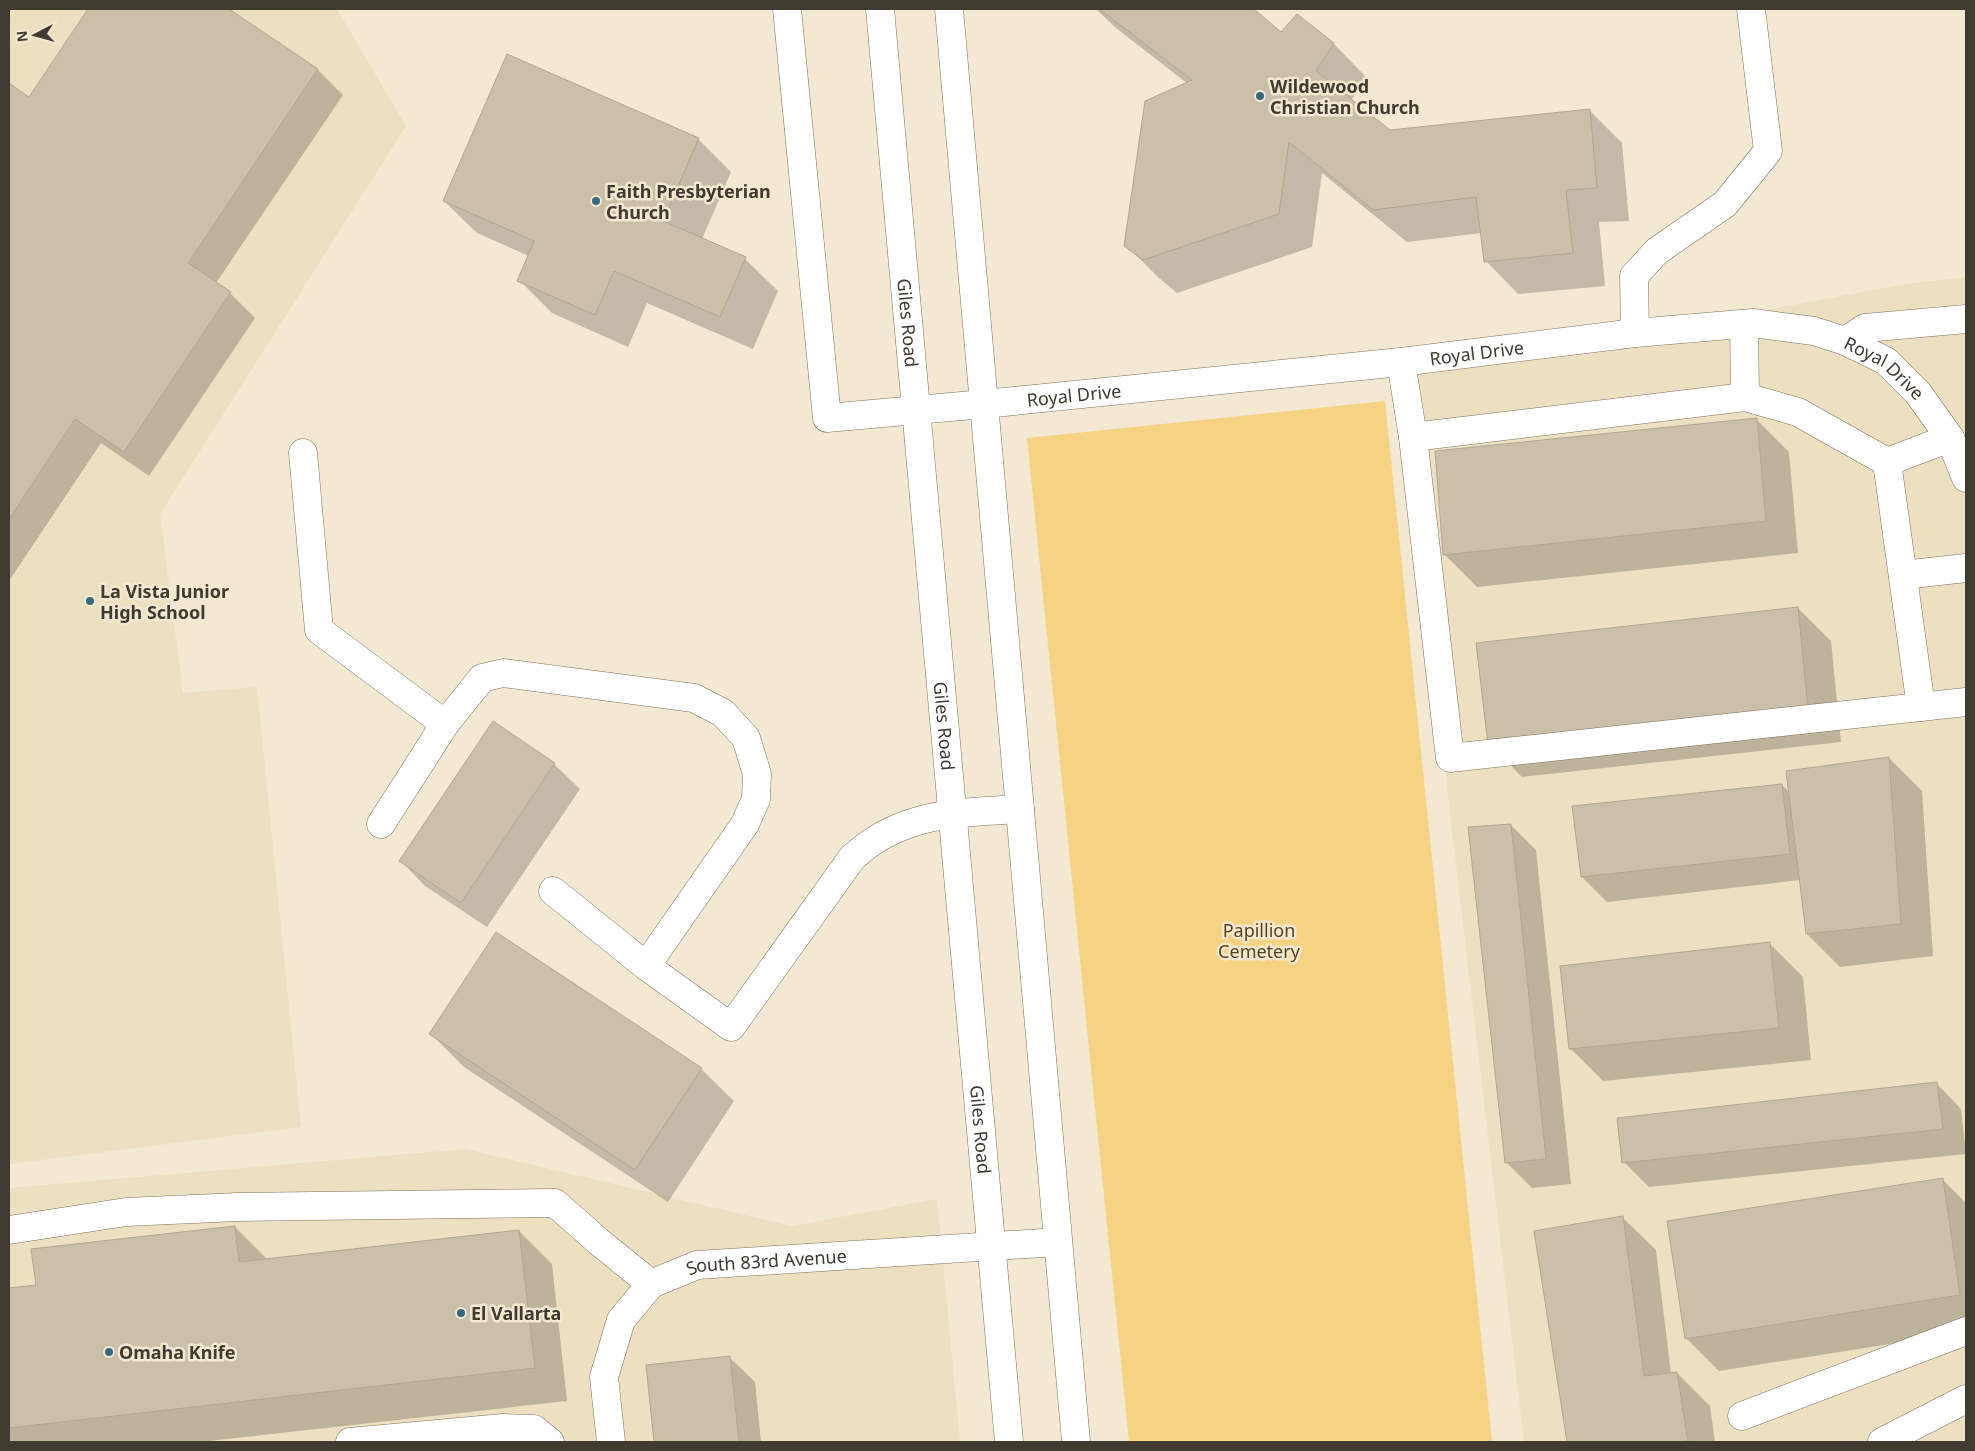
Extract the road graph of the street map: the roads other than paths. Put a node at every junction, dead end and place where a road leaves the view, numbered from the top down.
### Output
1 (787, 9) edge
2 (880, 9) edge
3 (949, 9) edge
4 (1751, 9) edge
5 (1966, 319) edge
6 (1744, 324) junction
7 (1635, 333) junction
8 (1845, 341) junction
9 (1401, 362) junction
10 (1745, 397) junction
11 (984, 404) junction
12 (917, 411) junction
13 (1413, 437) junction
14 (1950, 438) junction
15 (303, 453) dead end
16 (1887, 462) junction
17 (1966, 478) edge
18 (1966, 568) edge
19 (1903, 575) junction
20 (1966, 702) edge
21 (1920, 707) junction
22 (445, 724) junction
23 (1020, 809) junction
24 (953, 813) junction
25 (381, 824) dead end
26 (554, 891) dead end
27 (646, 966) junction
28 (9, 1230) edge
29 (1058, 1242) junction
30 (991, 1246) junction
31 (651, 1284) junction
32 (1966, 1331) edge
33 (1966, 1399) edge
34 (1742, 1416) dead end
35 (350, 1442) edge
36 (550, 1442) edge
37 (611, 1442) edge
38 (1009, 1442) edge
39 (1076, 1442) edge
40 (1882, 1442) edge

1 - 12 main road, Royal Drive
2 - 12 main road, Giles Road
3 - 11 main road
4 - 7 main road
5 - 8 main road
6 - 7 main road, Royal Drive
6 - 8 main road, Royal Drive
6 - 10 main road
7 - 9 main road, Royal Drive
8 - 14 main road, Royal Drive
9 - 11 main road, Royal Drive
9 - 13 main road
10 - 13 main road
10 - 16 main road
11 - 12 main road, Royal Drive
11 - 23 main road
12 - 24 main road, Giles Road
13 - 21 main road
14 - 16 main road
14 - 17 main road, Royal Drive
15 - 22 main road
16 - 19 main road
18 - 19 main road
19 - 21 main road
20 - 21 main road
22 - 25 main road
22 - 27 main road
23 - 24 main road
23 - 29 main road
24 - 27 main road
24 - 30 main road, Giles Road
26 - 27 main road
28 - 31 main road
29 - 30 main road, South 83rd Avenue
29 - 39 main road
30 - 31 main road, South 83rd Avenue
30 - 38 main road, Giles Road
31 - 37 main road, South 83rd Avenue
32 - 34 main road
33 - 40 main road
35 - 36 main road

